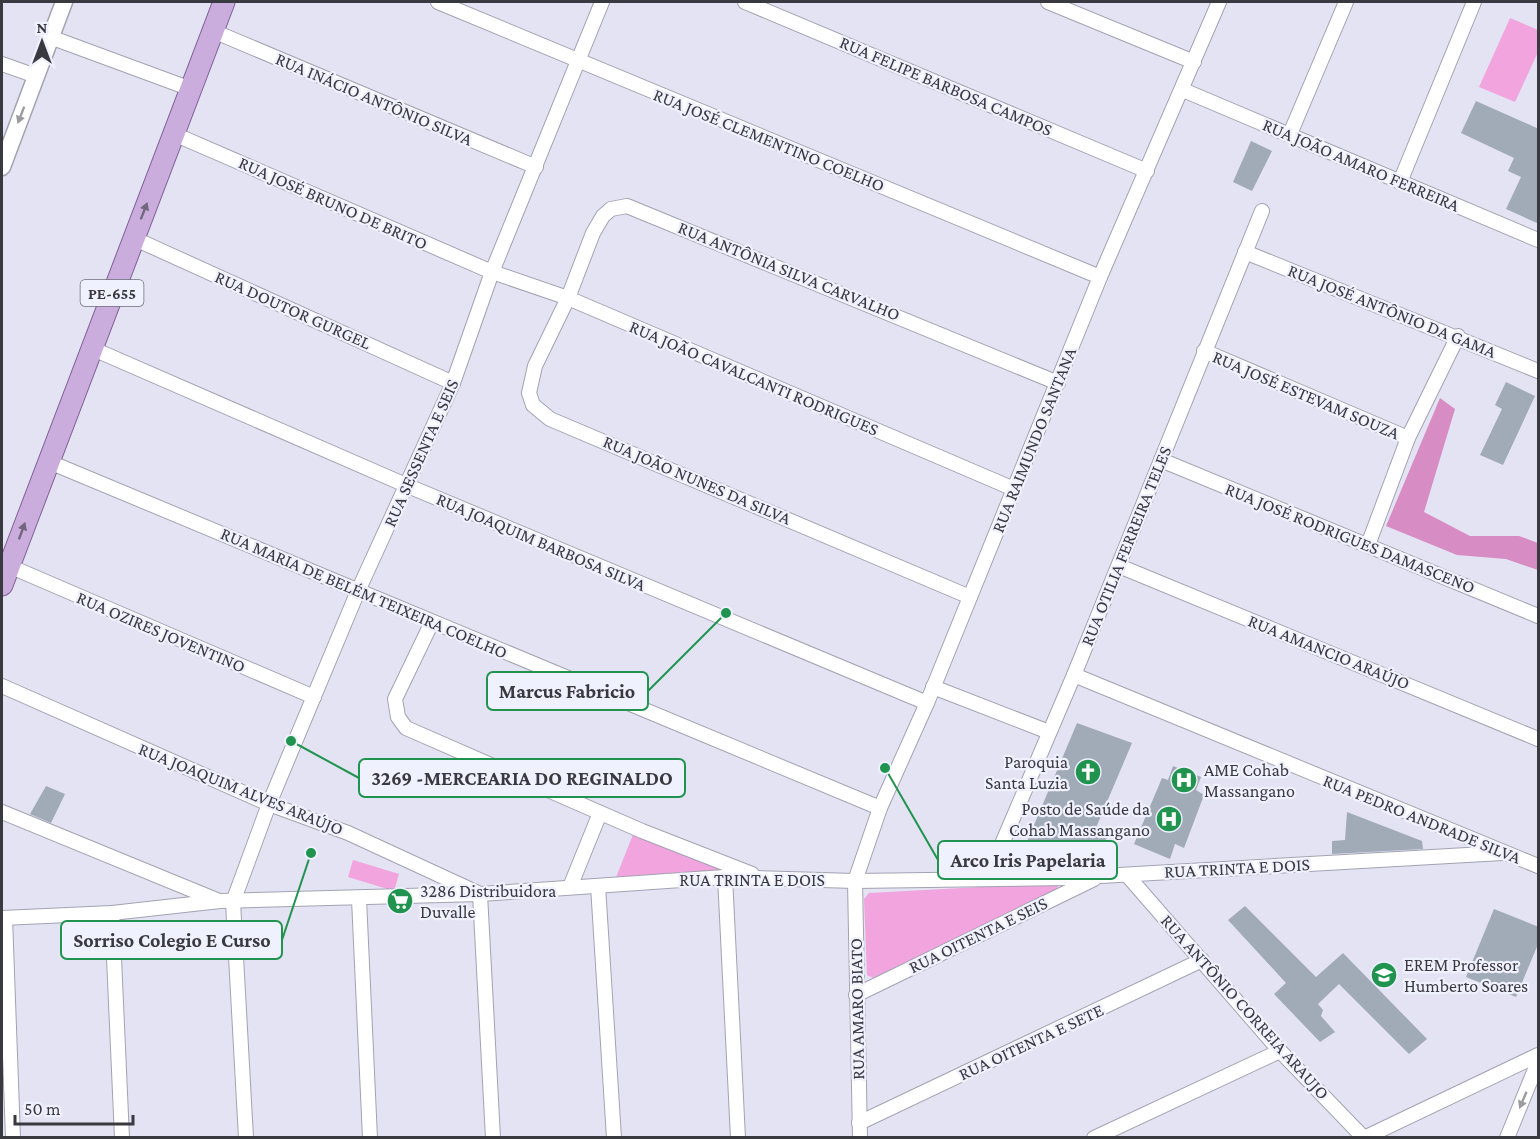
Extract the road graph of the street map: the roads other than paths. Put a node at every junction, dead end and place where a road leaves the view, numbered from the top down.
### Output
1 (64, 2) edge
2 (224, 2) edge
3 (438, 2) edge
4 (602, 2) edge
5 (745, 2) edge
6 (1048, 2) edge
7 (1219, 2) edge
8 (1346, 2) edge
9 (1474, 2) edge
10 (213, 31) junction
11 (50, 37) junction
12 (578, 61) junction
13 (1194, 62) junction
14 (2, 64) edge
15 (36, 76) junction
16 (191, 89) junction
17 (1183, 90) junction
18 (174, 134) junction
19 (1290, 134) junction
20 (2, 167) edge
21 (536, 167) junction
22 (1147, 171) junction
23 (1400, 182) junction
24 (1262, 211) dead end
25 (133, 238) junction
26 (1539, 240) edge
27 (1245, 252) junction
28 (492, 272) junction
29 (1100, 277) junction
30 (568, 298) junction
31 (1458, 336) junction
32 (91, 348) junction
33 (1204, 351) junction
34 (1539, 371) edge
35 (453, 383) junction
36 (1058, 383) junction
37 (1408, 438) junction
38 (1161, 460) junction
39 (47, 461) junction
40 (408, 486) junction
41 (1014, 489) junction
42 (1368, 545) junction
43 (1119, 566) junction
44 (5, 576) edge
45 (358, 591) junction
46 (970, 597) junction
47 (1539, 616) edge
48 (432, 622) junction
49 (1074, 675) junction
50 (2, 686) edge
51 (933, 687) junction
52 (314, 697) junction
53 (927, 703) junction
54 (1049, 732) junction
55 (1539, 739) edge
56 (269, 804) junction
57 (880, 808) junction
58 (2, 812) edge
59 (600, 813) junction
60 (1502, 853) junction
61 (1539, 866) edge
62 (1127, 875) junction
63 (1100, 876) junction
64 (725, 877) junction
65 (764, 879) junction
66 (987, 879) junction
67 (855, 880) junction
68 (570, 886) junction
69 (598, 886) junction
70 (480, 894) junction
71 (359, 899) junction
72 (227, 902) junction
73 (112, 913) junction
74 (3, 918) edge
75 (1202, 960) junction
76 (856, 995) junction
77 (5, 1013) edge
78 (1280, 1051) junction
79 (1539, 1055) edge
80 (1539, 1062) edge
81 (7, 1120) edge
82 (860, 1130) edge
83 (13, 1137) edge
84 (122, 1137) edge
85 (246, 1137) edge
86 (370, 1137) edge
87 (492, 1137) edge
88 (614, 1137) edge
89 (738, 1137) edge
90 (1094, 1137) edge
91 (1364, 1137) edge
92 (1507, 1137) edge

1 - 11 street
2 - 10 main road, PE-655
3 - 12 street, RUA JOSÉ CLEMENTINO COELHO
4 - 12 street, RUA SESSENTA E SEIS
5 - 22 street, RUA FELIPE BARBOSA CAMPOS
6 - 13 street
7 - 13 street, RUA RAIMUNDO SANTANA
8 - 19 street
9 - 23 street
10 - 16 main road, PE-655
10 - 21 street, RUA INÁCIO ANTÔNIO SILVA
11 - 15 street
11 - 16 street
12 - 21 street, RUA SESSENTA E SEIS
12 - 29 street, RUA JOSÉ CLEMENTINO COELHO
13 - 17 street, RUA RAIMUNDO SANTANA
14 - 15 street
15 -> 20 street
16 - 18 main road, PE-655
17 - 19 street, RUA JOÃO AMARO FERREIRA
17 - 22 street, RUA RAIMUNDO SANTANA
25 -> 18 main road, PE-655
18 - 28 street, RUA JOSÉ BRUNO DE BRITO
19 - 23 street, RUA JOÃO AMARO FERREIRA
21 - 28 street, RUA SESSENTA E SEIS
22 - 29 street, RUA RAIMUNDO SANTANA
23 - 26 street, RUA JOÃO AMARO FERREIRA
24 - 27 street, RUA OTILIA FERREIRA TELES
25 - 32 main road, PE-655
25 - 35 street, RUA DOUTOR GURGEL
27 - 31 street, RUA JOSÉ ANTÔNIO DA GAMA
27 - 33 street, RUA OTILIA FERREIRA TELES
28 - 30 street, RUA JOÃO CAVALCANTI RODRIGUES
28 - 35 street, RUA SESSENTA E SEIS
29 - 36 street, RUA RAIMUNDO SANTANA
30 - 36 street, RUA ANTÔNIA SILVA CARVALHO
30 - 41 street, RUA JOÃO CAVALCANTI RODRIGUES
30 - 46 street, RUA JOÃO NUNES DA SILVA
31 - 34 street, RUA JOSÉ ANTÔNIO DA GAMA
31 - 37 street
32 - 39 main road, PE-655
32 - 40 street, RUA JOAQUIM BARBOSA SILVA
33 - 37 street, RUA JOSÉ ESTEVAM SOUZA
33 - 38 street, RUA OTILIA FERREIRA TELES
35 - 40 street, RUA SESSENTA E SEIS
36 - 41 street, RUA RAIMUNDO SANTANA
37 - 42 street
38 - 42 street, RUA JOSÉ RODRIGUES DAMASCENO
38 - 43 street, RUA OTILIA FERREIRA TELES
44 -> 39 main road, PE-655
39 - 45 street, RUA MARIA DE BELÉM TEIXEIRA COELHO
40 - 45 street, RUA SESSENTA E SEIS
40 - 53 street, RUA JOAQUIM BARBOSA SILVA
41 - 46 street, RUA RAIMUNDO SANTANA
42 - 47 street, RUA JOSÉ RODRIGUES DAMASCENO
43 - 49 street, RUA OTILIA FERREIRA TELES
43 - 55 street, RUA AMANCIO ARAÚJO
44 - 52 street, RUA OZIRES JOVENTINO
45 - 48 street, RUA MARIA DE BELÉM TEIXEIRA COELHO
45 - 52 street, RUA SESSENTA E SEIS
46 - 51 street, RUA RAIMUNDO SANTANA
48 - 57 street, RUA MARIA DE BELÉM TEIXEIRA COELHO
48 - 59 street
49 - 54 street, RUA OTILIA FERREIRA TELES
49 - 60 street, RUA PEDRO ANDRADE SILVA
50 - 56 street, RUA JOAQUIM ALVES ARAÚJO
51 - 53 street, RUA RAIMUNDO SANTANA
51 - 54 street
52 - 56 street, RUA SESSENTA E SEIS
53 - 57 street, RUA RAIMUNDO SANTANA
54 - 66 street, RUA OTILIA FERREIRA TELES
56 - 70 street, RUA JOAQUIM ALVES ARAÚJO
56 - 72 street, RUA SESSENTA E SEIS
57 - 67 street, RUA RAIMUNDO SANTANA
58 - 72 street
59 - 65 street
59 - 68 street
60 - 61 street, RUA PEDRO ANDRADE SILVA
60 - 62 street, RUA TRINTA E DOIS
62 - 63 street, RUA TRINTA E DOIS
62 - 75 street, RUA ANTÔNIO CORREIA ARAUJO
63 - 66 street, RUA TRINTA E DOIS
63 - 76 street, RUA OITENTA E SEIS
64 - 65 street, RUA TRINTA E DOIS
64 - 69 street, RUA TRINTA E DOIS
64 - 89 street
65 - 67 street, RUA TRINTA E DOIS
66 - 67 street, RUA TRINTA E DOIS
67 - 76 street, RUA AMARO BIATO
68 - 69 street, RUA TRINTA E DOIS
68 - 70 street, RUA TRINTA E DOIS
69 - 88 street
70 - 71 street, RUA TRINTA E DOIS
70 - 87 street
71 - 72 street, RUA TRINTA E DOIS
71 - 86 street
72 - 73 street, RUA TRINTA E DOIS
72 - 85 street
73 - 74 street, RUA TRINTA E DOIS
73 - 84 street
74 - 77 street
75 - 78 street, RUA ANTÔNIO CORREIA ARAUJO
75 - 82 street, RUA OITENTA E SETE
76 - 82 street, RUA AMARO BIATO
77 - 81 street
78 - 90 street
78 - 91 street, RUA ANTÔNIO CORREIA ARAUJO
79 - 91 street
80 -> 92 street
81 - 83 street

